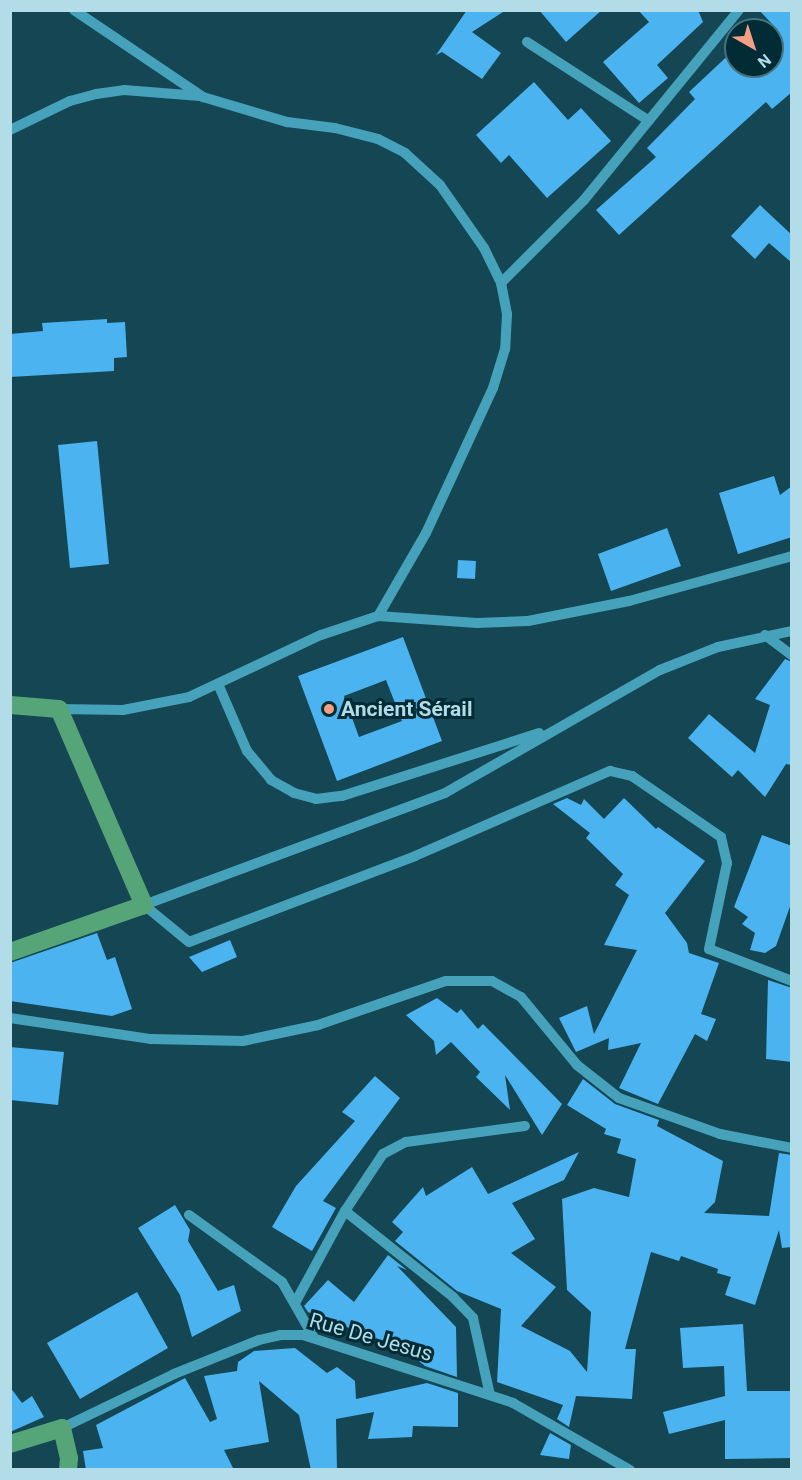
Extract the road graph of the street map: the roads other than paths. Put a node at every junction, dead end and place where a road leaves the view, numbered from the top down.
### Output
1 (74, 10) edge
2 (739, 10) edge
3 (527, 42) dead end
4 (203, 97) junction
5 (649, 121) junction
6 (10, 130) edge
7 (501, 283) junction
8 (792, 556) edge
9 (378, 616) junction
10 (792, 632) edge
11 (765, 635) junction
12 (792, 655) edge
13 (218, 684) junction
14 (10, 705) edge
15 (59, 709) junction
16 (548, 731) junction
17 (144, 905) junction
18 (10, 952) edge
19 (792, 981) edge
20 (10, 1018) edge
21 (525, 1126) dead end
22 (792, 1148) edge
23 (345, 1211) junction
24 (189, 1215) dead end
25 (295, 1304) junction
26 (314, 1338) junction
27 (490, 1395) junction
28 (62, 1428) junction
29 (10, 1444) edge
30 (68, 1470) edge
31 (630, 1470) edge

1 - 4 street
2 - 5 street
3 - 5 street
4 - 6 street
4 - 7 street
5 - 7 street
7 - 9 street
8 - 9 street
9 - 13 street
10 - 11 street
11 - 12 street
11 - 16 street
13 - 15 street
13 - 16 street
14 - 15 highway
15 - 17 highway
16 - 17 street
17 - 18 highway
17 - 19 street
20 - 22 street
21 - 23 street
23 - 25 street
23 - 27 street
24 - 25 street
25 - 26 street
26 - 27 street, Rue De Jesus
26 - 28 street, Rue De Jesus
27 - 31 street, Rue De Jesus
28 - 29 highway
28 - 30 highway

